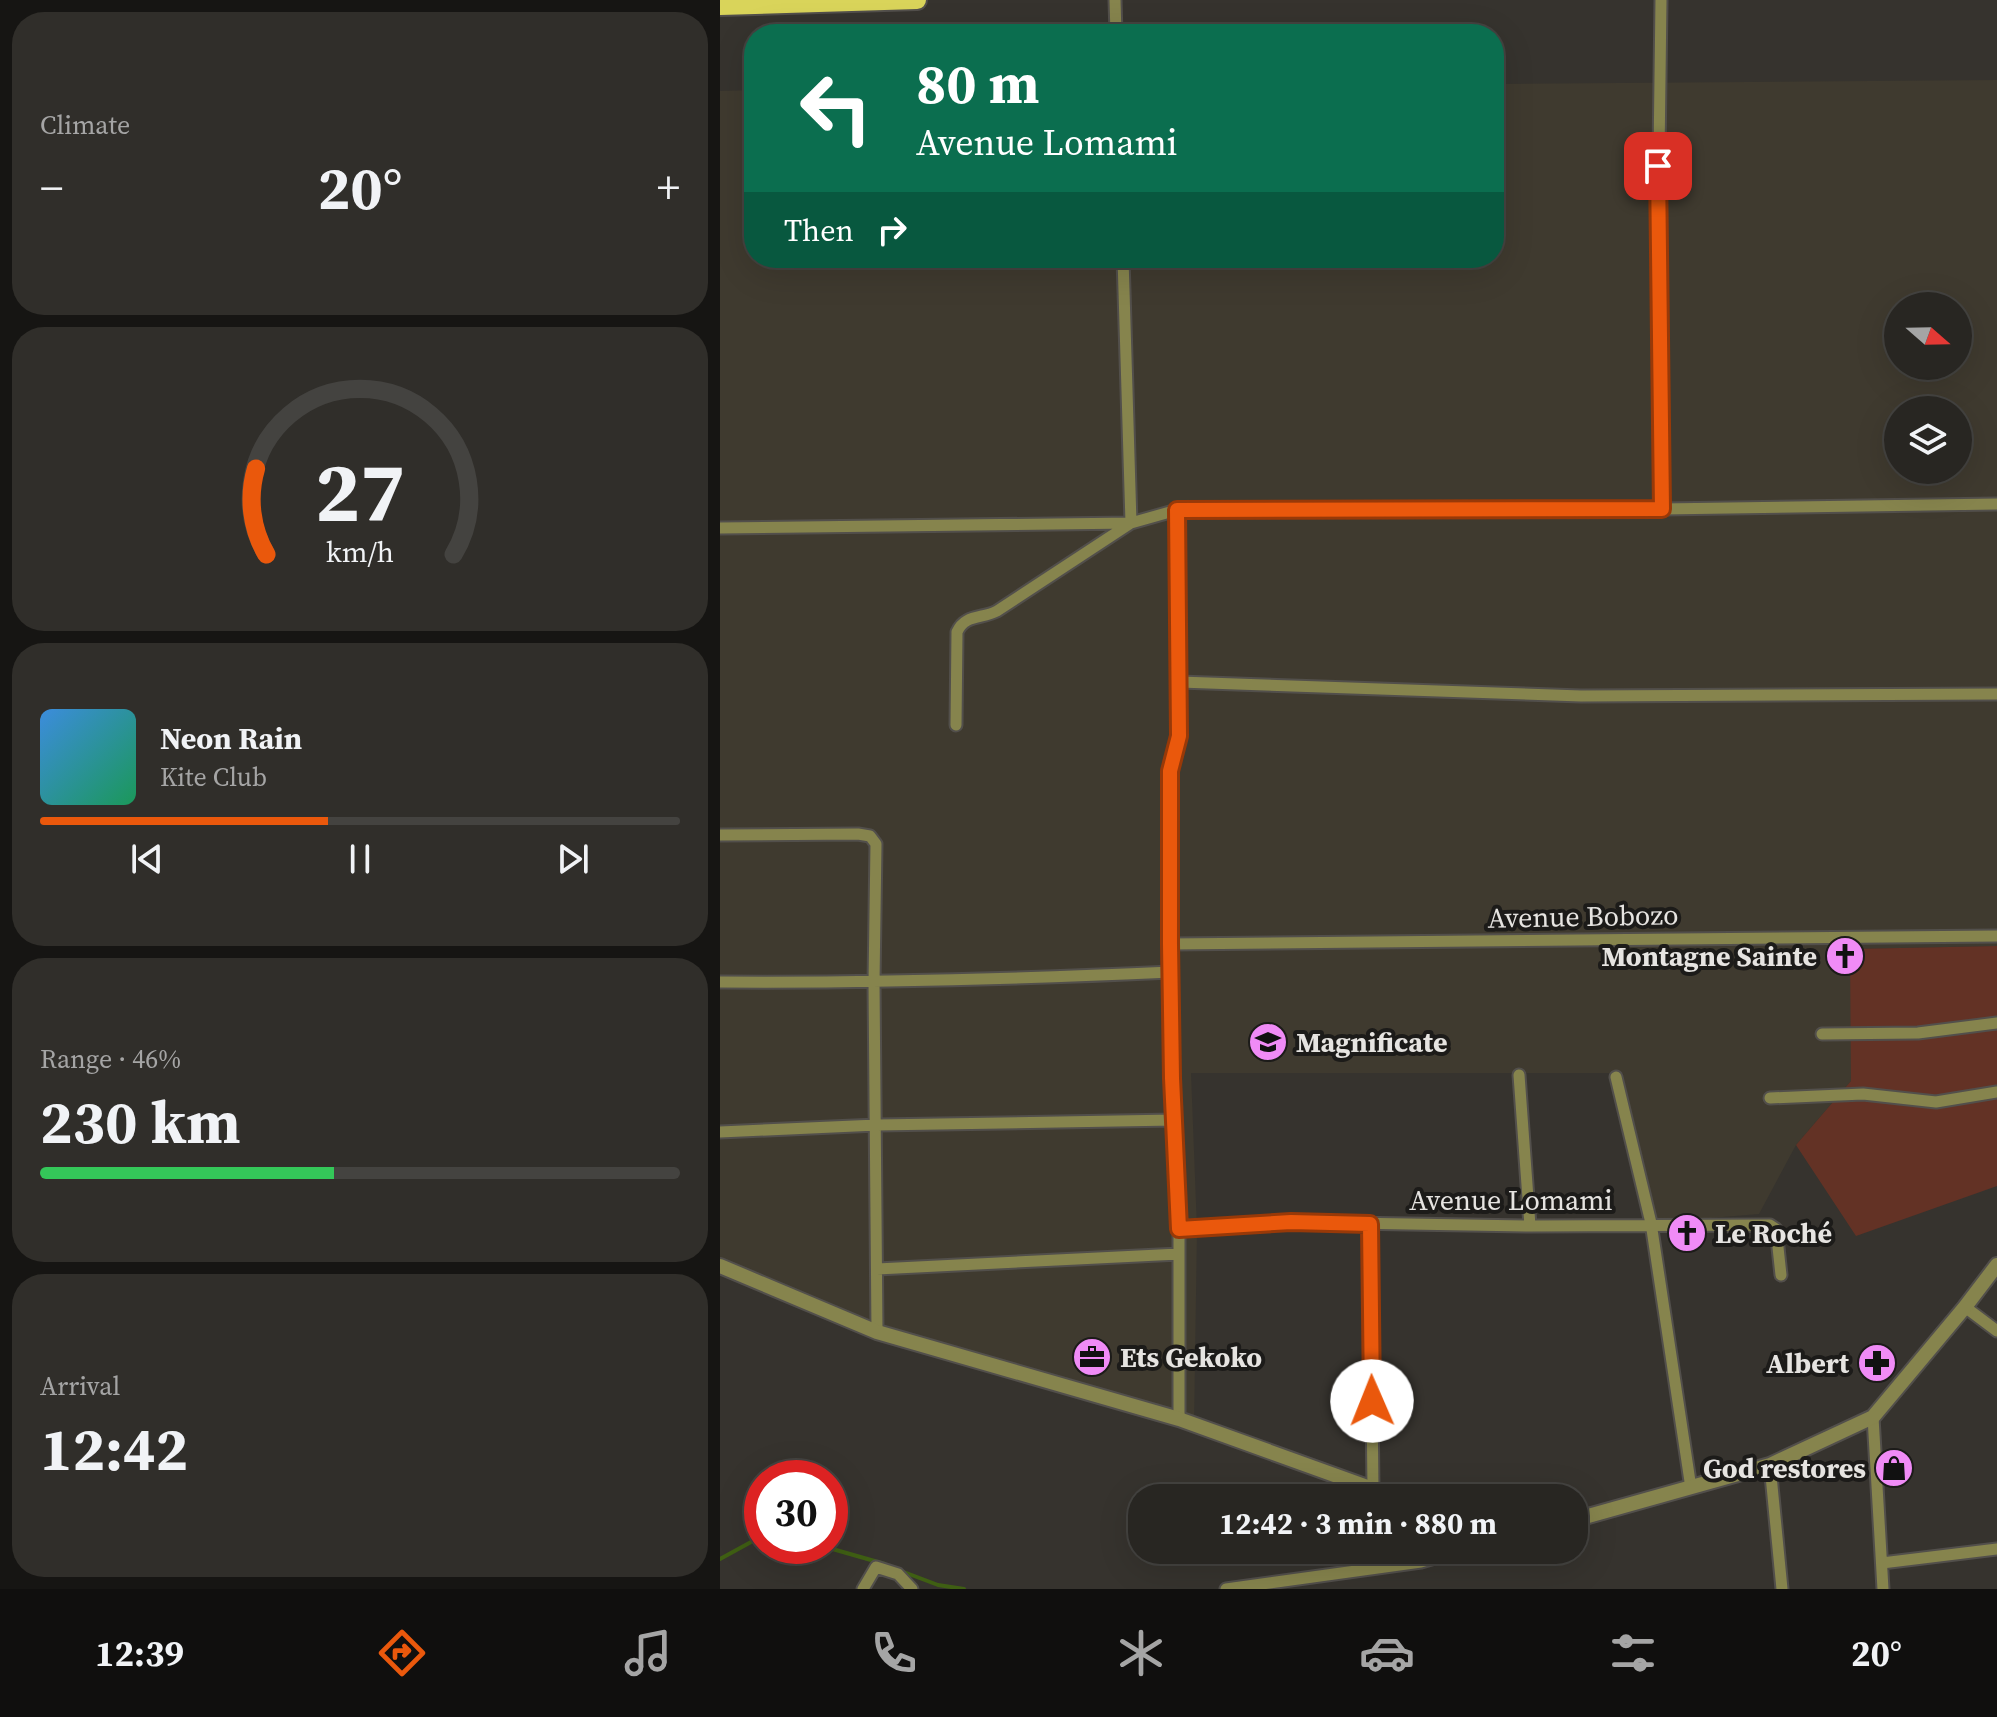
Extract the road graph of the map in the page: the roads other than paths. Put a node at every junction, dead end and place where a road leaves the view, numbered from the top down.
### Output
1 (917, 0) edge
2 (1115, 0) edge
3 (1661, 0) edge
4 (720, 6) edge
5 (1116, 24) edge
6 (1123, 268) edge
7 (1997, 504) edge
8 (1662, 509) junction
9 (1177, 510) junction
10 (1131, 523) junction
11 (720, 528) edge
12 (1180, 682) junction
13 (1997, 694) edge
14 (956, 725) dead end
15 (720, 835) edge
16 (1997, 936) edge
17 (1170, 944) junction
18 (1171, 972) junction
19 (720, 982) edge
20 (874, 982) junction
21 (1997, 1023) edge
22 (1822, 1034) dead end
23 (1519, 1075) dead end
24 (1616, 1077) dead end
25 (1997, 1092) edge
26 (1770, 1098) dead end
27 (1174, 1120) junction
28 (877, 1125) junction
29 (720, 1132) edge
30 (1651, 1223) junction
31 (1370, 1224) junction
32 (1530, 1226) junction
33 (1179, 1229) junction
34 (1179, 1254) junction
35 (1997, 1265) edge
36 (720, 1266) edge
37 (877, 1269) junction
38 (1781, 1275) dead end
39 (1965, 1307) junction
40 (1997, 1331) edge
41 (877, 1332) junction
42 (1873, 1417) junction
43 (1179, 1419) junction
44 (1770, 1465) junction
45 (1362, 1484) edge
46 (1373, 1484) edge
47 (1691, 1488) junction
48 (1588, 1516) edge
49 (1997, 1549) edge
50 (1882, 1563) junction
51 (1407, 1564) edge
52 (863, 1589) edge
53 (912, 1589) edge
54 (1226, 1589) edge
55 (1782, 1589) edge
56 (1883, 1589) edge

1 - 4 main road
2 - 5 street
3 - 8 street
6 - 10 street
7 - 8 street
8 - 9 street
9 - 10 street
9 - 12 street
10 - 11 street
10 - 14 street
12 - 13 street
12 - 17 street
15 - 20 street
16 - 17 street, Avenue Bobozo
17 - 18 street
18 - 20 street
18 - 27 street
19 - 20 street
20 - 28 street
21 - 22 street
23 - 32 street
24 - 30 street, Avenue Lomami
25 - 26 street
27 - 28 street
27 - 33 street
28 - 29 street
28 - 37 street
30 - 32 street, Avenue Lomami
30 - 38 street, Avenue Lomami
30 - 47 street, Avenue Lomami
31 - 32 street, Avenue Lomami
31 - 33 street, Avenue Lomami
31 - 46 street
33 - 34 street
34 - 37 street
34 - 43 street
35 - 39 street
36 - 41 street
37 - 41 street
39 - 40 street
39 - 42 street
41 - 43 street
42 - 44 street
42 - 50 street
43 - 45 street
44 - 47 street
44 - 55 street
47 - 48 street
49 - 50 street
50 - 56 street
51 - 54 street
52 - 53 street

